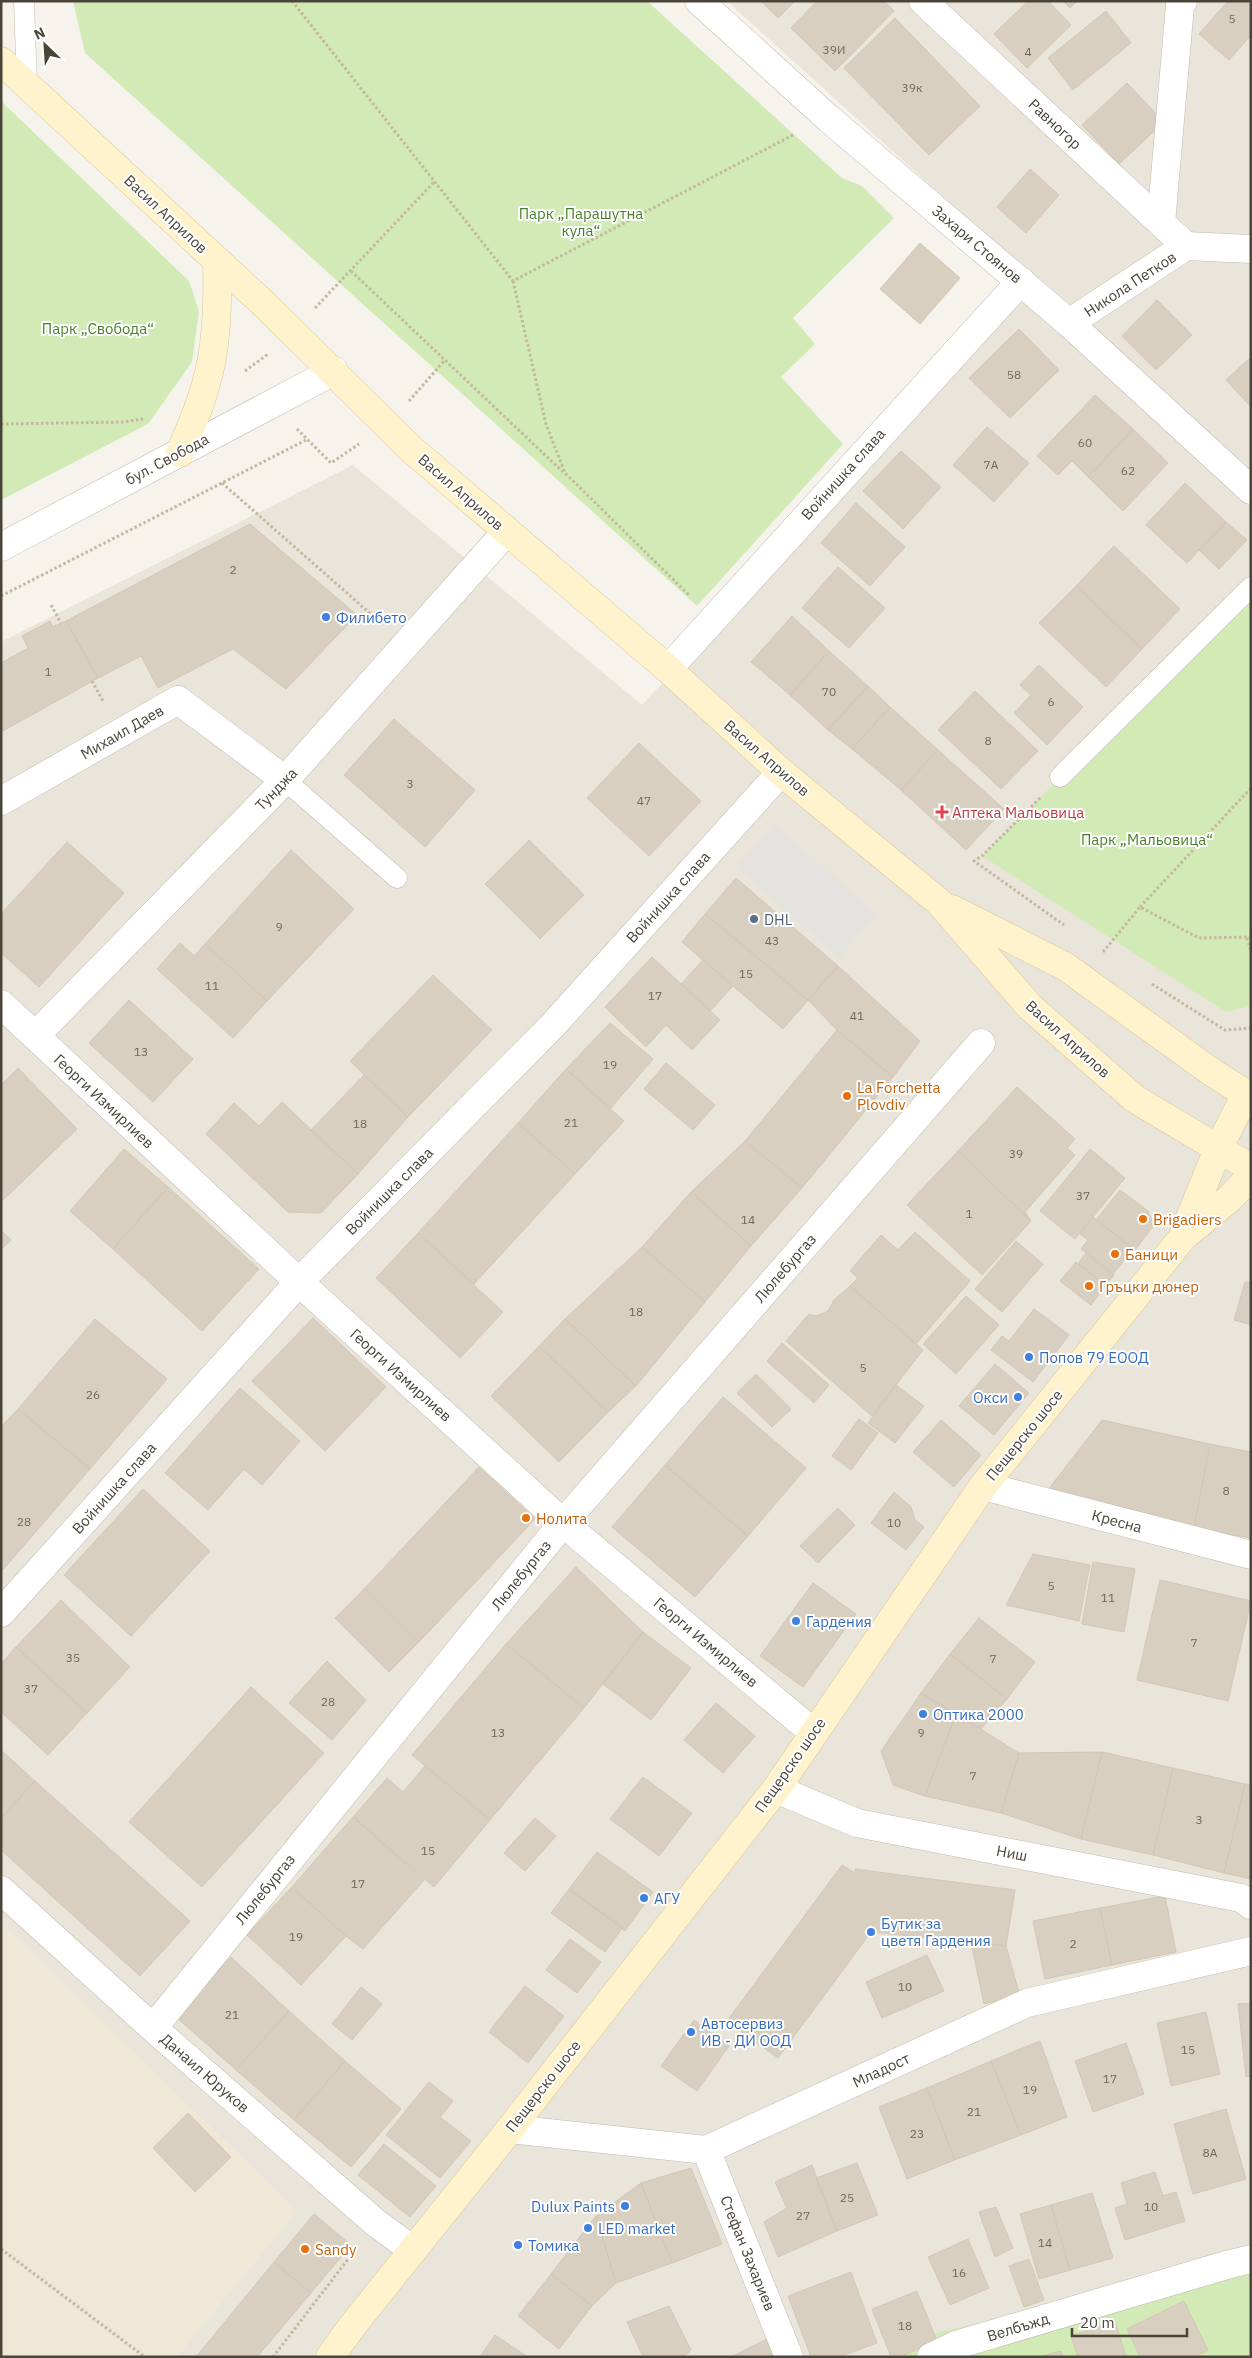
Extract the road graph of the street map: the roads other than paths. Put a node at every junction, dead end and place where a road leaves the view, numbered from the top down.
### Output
1 (24, 1) edge
2 (699, 1) edge
3 (923, 1) edge
4 (1183, 1) edge
5 (1, 61) edge
6 (27, 85) junction
7 (1161, 223) junction
8 (1186, 246) junction
9 (1251, 249) edge
10 (217, 261) junction
11 (1021, 281) junction
12 (1070, 323) junction
13 (334, 371) junction
14 (180, 453) junction
15 (1251, 490) edge
16 (507, 532) junction
17 (1, 547) edge
18 (1251, 587) edge
19 (668, 669) junction
20 (781, 772) junction
21 (1060, 778) road end
22 (285, 780) junction
23 (1, 801) edge
24 (397, 878) dead end
25 (939, 902) junction
26 (1, 1004) edge
27 (35, 1036) junction
28 (981, 1043) dead end
29 (1249, 1093) edge
30 (1218, 1149) junction
31 (1251, 1168) edge
32 (1251, 1176) edge
33 (1183, 1237) junction
34 (299, 1282) junction
35 (983, 1486) junction
36 (563, 1522) junction
37 (1251, 1555) edge
38 (1, 1613) edge
39 (814, 1733) junction
40 (776, 1788) junction
41 (1, 1890) edge
42 (1251, 1905) edge
43 (1251, 1951) edge
44 (153, 2028) junction
45 (510, 2129) junction
46 (706, 2150) junction
47 (412, 2250) junction
48 (1251, 2260) edge
49 (330, 2357) edge
50 (789, 2357) edge
51 (931, 2357) edge

1 - 6 lane
2 - 11 street, Захари Стоянов
3 - 7 street, Равногор
4 - 7 street
5 - 6 main road, Васил Априлов
6 - 10 main road, Васил Априлов
7 - 8 street, Равногор
8 - 9 street, Никола Петков
8 - 12 street, Никола Петков
10 - 13 main road, Васил Априлов
10 - 14 main road
11 - 12 street, Захари Стоянов
11 - 19 street, Войнишка слава
12 - 15 street, Захари Стоянов
13 - 14 street, бул. Свобода
13 - 16 main road, Васил Априлов
14 - 17 street, бул. Свобода
16 - 19 main road, Васил Априлов
16 - 22 street, Тунджа
18 - 21 lane
19 - 20 main road, Васил Априлов
20 - 25 main road, Васил Априлов
20 - 34 street, Войнишка слава
22 - 23 street, Михаил Даев
22 - 24 lane
22 - 27 street, Тунджа
25 - 29 main road, Васил Априлов
25 - 30 main road, Васил Априлов
26 - 27 street, Георги Измирлиев
27 - 34 street, Георги Измирлиев
28 - 36 street, Люлебургаз
29 - 30 main road
30 - 31 main road, Васил Априлов
30 - 33 main road
32 - 33 main road, Пещерско шосе
33 - 35 main road, Пещерско шосе
34 - 36 street, Георги Измирлиев
34 - 38 street, Войнишка слава
35 - 37 street, Кресна
35 - 39 main road, Пещерско шосе
36 - 39 street, Георги Измирлиев
36 - 44 street, Люлебургаз
39 - 40 main road, Пещерско шосе
40 - 42 street, Ниш
40 - 45 main road, Пещерско шосе
41 - 44 street, Данаил Юруков
43 - 46 street, Младост
44 - 47 street, Данаил Юруков
45 - 46 street
45 - 47 main road, Пещерско шосе
46 - 50 street, Стефан Захариев
47 - 49 main road, Пещерско шосе
48 - 51 street, Велбъжд

